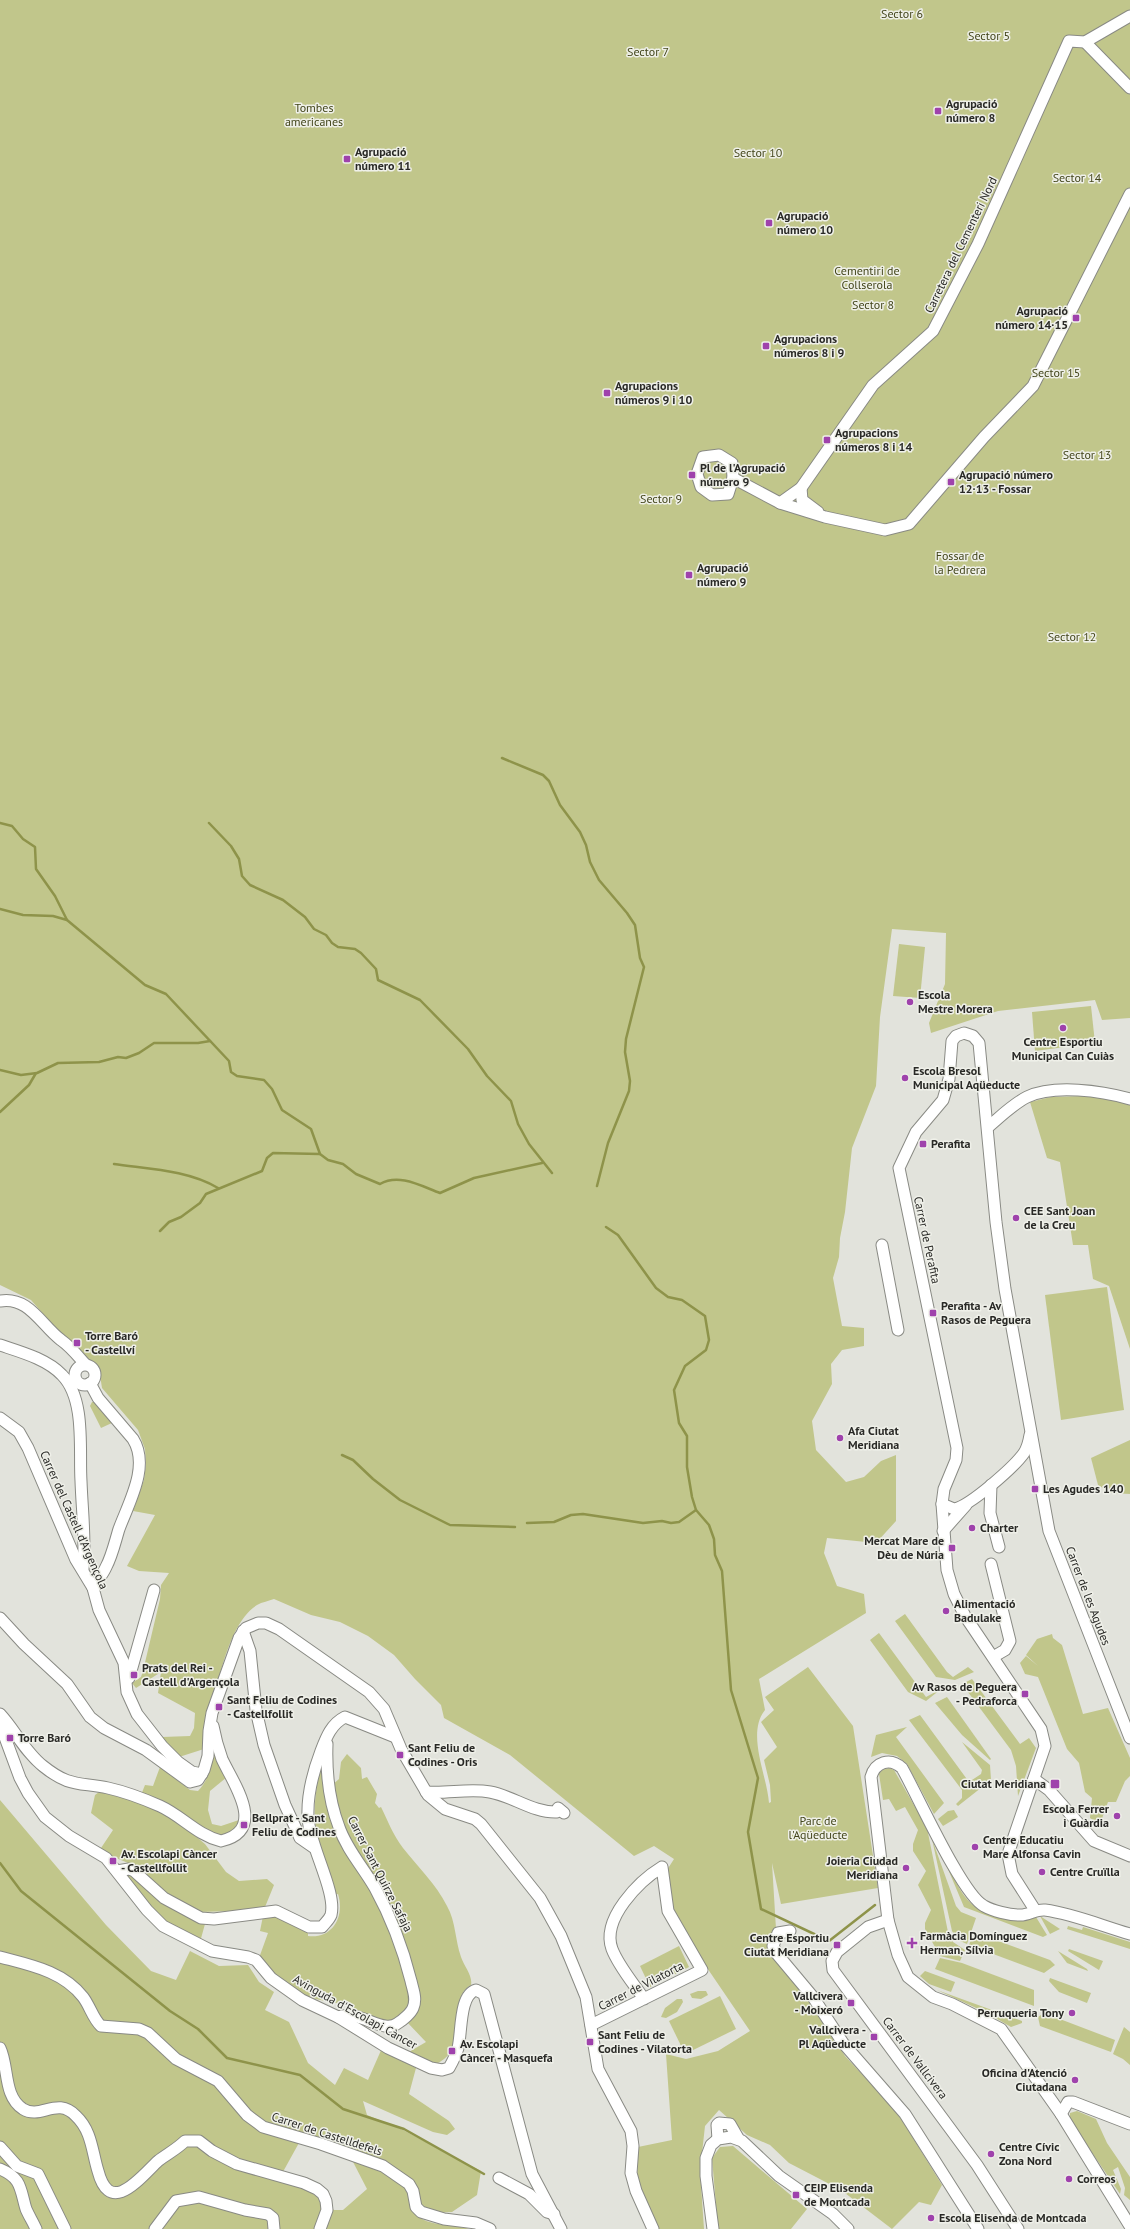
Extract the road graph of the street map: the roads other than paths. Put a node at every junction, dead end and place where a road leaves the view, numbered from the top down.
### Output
1 (1130, 16) edge
2 (1085, 42) junction
3 (1130, 88) edge
4 (1130, 194) edge
5 (733, 478) dead end
6 (802, 488) junction
7 (780, 503) junction
8 (825, 517) junction
9 (1130, 1098) edge
10 (988, 1127) junction
11 (882, 1245) dead end
12 (3, 1300) edge
13 (898, 1330) dead end
14 (0, 1345) edge
15 (75, 1371) junction
16 (90, 1383) junction
17 (0, 1418) edge
18 (1032, 1428) junction
19 (1035, 1459) junction
20 (1017, 1461) junction
21 (991, 1485) junction
22 (942, 1504) junction
23 (966, 1505) junction
24 (943, 1531) junction
25 (999, 1547) dead end
26 (991, 1564) dead end
27 (83, 1569) junction
28 (93, 1588) junction
29 (154, 1590) dead end
30 (0, 1618) edge
31 (243, 1631) junction
32 (993, 1657) junction
33 (127, 1692) junction
34 (212, 1713) junction
35 (0, 1714) edge
36 (0, 1724) edge
37 (327, 1737) junction
38 (395, 1737) junction
39 (1130, 1738) edge
40 (202, 1774) junction
41 (1034, 1779) junction
42 (426, 1792) junction
43 (564, 1813) dead end
44 (313, 1847) junction
45 (1130, 1856) edge
46 (117, 1871) junction
47 (1035, 1910) junction
48 (888, 1920) junction
49 (790, 1931) dead end
50 (1130, 1934) edge
51 (0, 1957) edge
52 (644, 1999) junction
53 (338, 2017) junction
54 (591, 2025) junction
55 (0, 2048) edge
56 (1061, 2114) junction
57 (1130, 2124) edge
58 (718, 2138) junction
59 (738, 2138) junction
60 (0, 2147) edge
61 (0, 2169) edge
62 (499, 2178) dead end
63 (554, 2214) junction
64 (1130, 2226) edge
65 (36, 2229) edge
66 (65, 2229) edge
67 (155, 2229) edge
68 (274, 2229) edge
69 (320, 2229) edge
70 (490, 2229) edge
71 (561, 2229) edge
72 (653, 2229) edge
73 (713, 2229) edge
74 (848, 2229) edge
75 (978, 2229) edge
76 (1018, 2229) edge

1 - 2 street, Carretera del Cementeri Nord
2 - 3 street
2 - 6 street, Carretera del Cementeri Nord
4 - 8 street
5 - 7 street
6 - 7 street, Carretera del Cementeri Nord
6 - 8 street
7 - 8 street
9 - 10 street
10 - 18 street, Carrer de les Agudes
10 - 22 street, Carrer de Perafita
11 - 13 street
12 - 15 street
14 - 15 street
15 - 16 street
15 - 16 street
15 - 27 street
16 - 28 street
17 - 27 street, Carrer del Castell d'Argençola
18 - 19 street, Carrer de les Agudes
18 - 20 street
19 - 20 street
19 - 39 street, Carrer de les Agudes
20 - 21 street
21 - 23 street
21 - 25 street
22 - 23 street
22 - 24 street, Carrer de Perafita
23 - 24 street
24 - 32 street, Carrer de Perafita
26 - 32 street
27 - 28 street, Carrer del Castell d'Argençola
28 - 33 street, Carrer del Castell d'Argençola
29 - 33 street
30 - 40 street
31 - 34 street
31 - 38 street
31 - 44 street
32 - 41 street, Carrer de Perafita
33 - 40 street, Carrer del Castell d'Argençola
34 - 35 street
34 - 40 street
36 - 46 street, Avinguda d'Escolapi Càncer
37 - 38 street
37 - 44 street
37 - 53 street, Carrer Sant Quirze Safaja
38 - 42 street
41 - 45 street
41 - 47 street, Carrer de Perafita
42 - 43 street
42 - 54 street
44 - 46 street
46 - 53 street, Avinguda d'Escolapi Càncer
47 - 48 street
47 - 50 street
48 - 56 street
48 - 76 street, Carrer de Vallcivera
49 - 75 street
51 - 70 street, Carrer de Castelldefels
52 - 52 street, Carrer de Vilatorta
52 - 54 street, Carrer de Vilatorta
53 - 63 street, Avinguda d'Escolapi Càncer
54 - 72 street
55 - 69 street
56 - 57 street
56 - 64 street
58 - 59 street
58 - 59 street
58 - 73 street
59 - 74 street
60 - 66 street
61 - 65 street
62 - 63 street
63 - 71 street, Avinguda d'Escolapi Càncer
67 - 68 street

